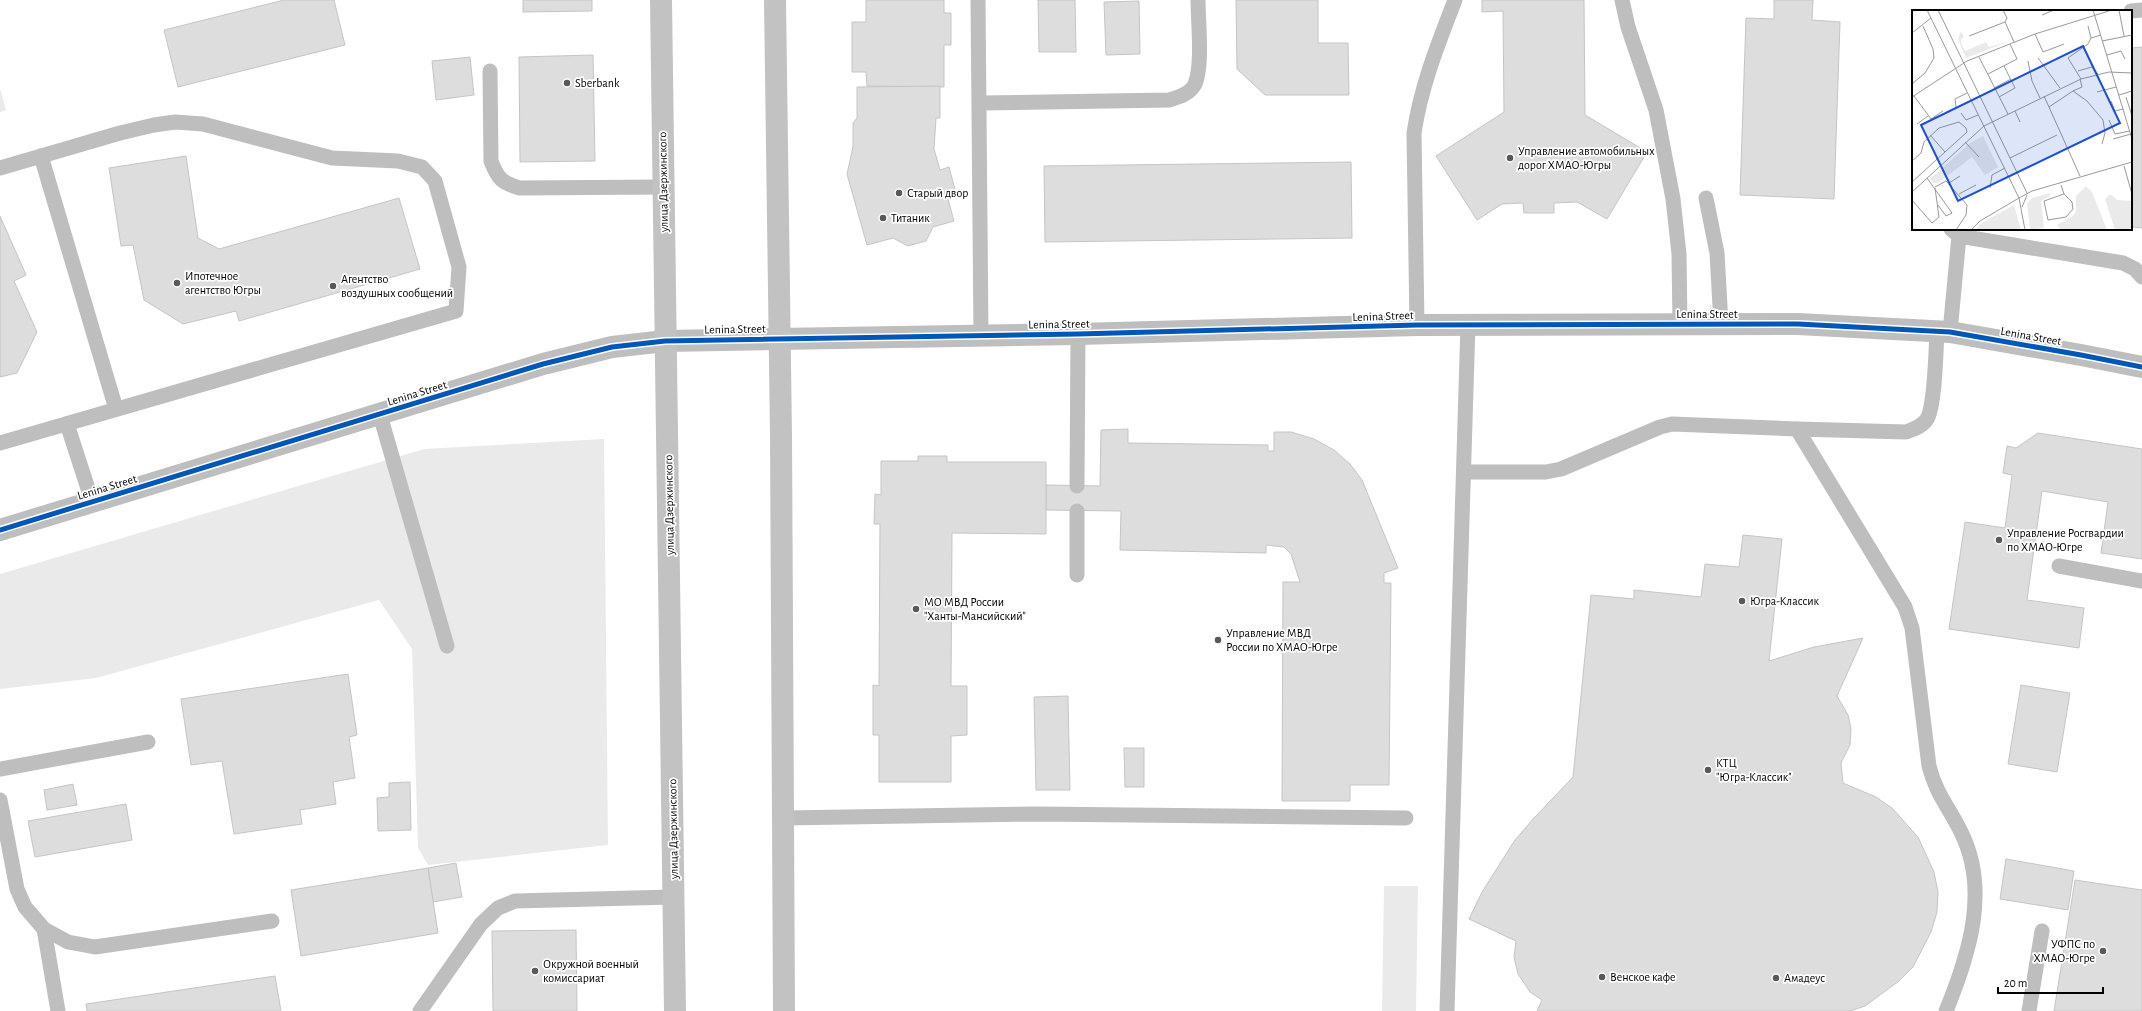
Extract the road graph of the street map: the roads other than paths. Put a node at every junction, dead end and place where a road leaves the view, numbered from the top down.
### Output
1 (661, 0) edge
2 (775, 0) edge
3 (978, 0) edge
4 (1198, 0) edge
5 (1455, 0) edge
6 (1622, 0) edge
7 (2142, 10) edge
8 (2132, 11) edge
9 (490, 71) dead end
10 (980, 103) junction
11 (41, 156) junction
12 (0, 168) edge
13 (663, 187) junction
14 (1706, 198) dead end
15 (1955, 232) edge
16 (2142, 277) edge
17 (1468, 324) junction
18 (1680, 324) junction
19 (1721, 324) junction
20 (1417, 325) junction
21 (1944, 332) junction
22 (1078, 334) junction
23 (981, 336) junction
24 (780, 339) junction
25 (665, 341) junction
26 (2142, 368) edge
27 (116, 409) junction
28 (380, 415) junction
29 (67, 424) junction
30 (1797, 429) junction
31 (0, 443) edge
32 (1464, 472) junction
33 (1077, 486) dead end
34 (92, 501) junction
35 (1077, 511) dead end
36 (0, 530) edge
37 (2059, 566) dead end
38 (1077, 575) dead end
39 (2142, 581) edge
40 (447, 646) dead end
41 (148, 742) dead end
42 (0, 769) edge
43 (0, 800) edge
44 (783, 818) junction
45 (1406, 818) dead end
46 (673, 897) junction
47 (272, 921) dead end
48 (44, 929) junction
49 (2042, 931) dead end
50 (58, 1011) edge
51 (420, 1011) edge
52 (675, 1011) edge
53 (784, 1011) edge
54 (1447, 1011) edge
55 (1946, 1011) edge
56 (2029, 1011) edge

1 - 13 main road, улица Дзержинского
2 - 24 main road
3 - 10 lane
4 - 10 lane
5 - 20 lane
6 - 18 lane
7 - 8 lane
9 - 13 lane
10 - 23 lane
11 - 12 lane
11 - 27 lane
11 - 27 lane
13 - 25 main road, улица Дзержинского
14 - 19 lane
15 - 16 lane
15 - 21 lane
17 - 18 street, Lenina Street
17 - 20 street, Lenina Street
17 - 32 lane
18 - 19 street, Lenina Street
19 - 21 street, Lenina Street
20 - 22 street, Lenina Street
21 - 26 street, Lenina Street
21 - 30 lane
22 - 23 street, Lenina Street
22 - 33 lane
23 - 24 street, Lenina Street
24 - 25 street, Lenina Street
24 - 44 main road
25 - 28 street, Lenina Street
25 - 46 main road, улица Дзержинского
27 - 29 lane
28 - 34 street, Lenina Street
28 - 40 lane
29 - 31 lane
29 - 34 lane
30 - 32 lane
30 - 55 lane
32 - 54 lane
34 - 36 street, Lenina Street
35 - 38 lane
37 - 39 lane
41 - 42 lane
43 - 48 lane
44 - 45 lane
44 - 53 main road
46 - 51 lane
46 - 52 main road, улица Дзержинского
47 - 48 lane
48 - 50 lane
49 - 56 lane

